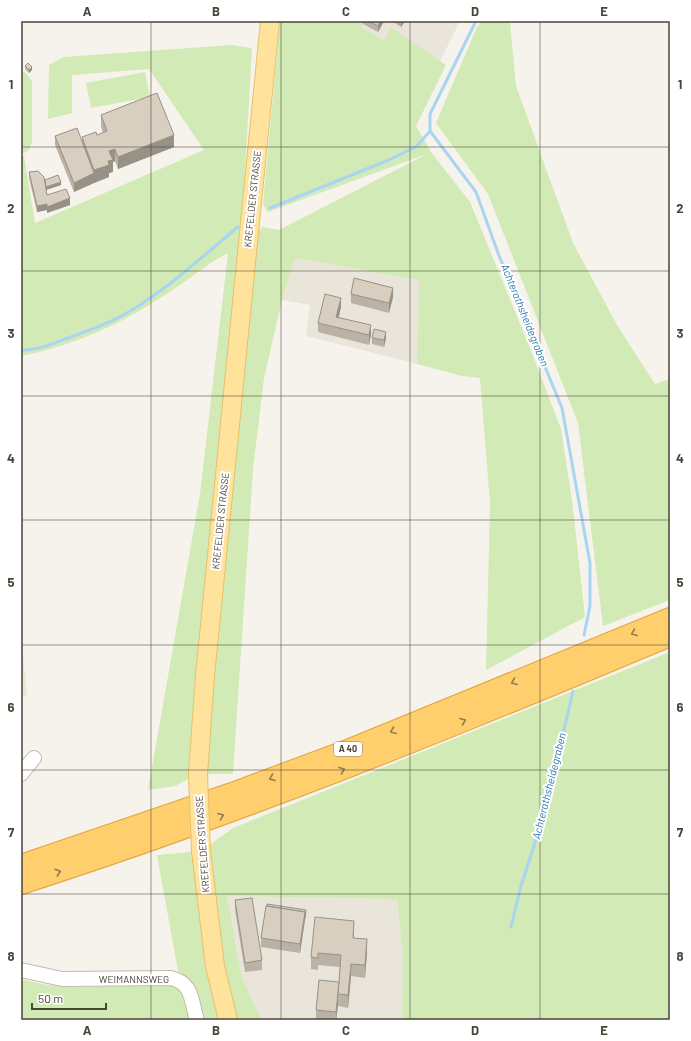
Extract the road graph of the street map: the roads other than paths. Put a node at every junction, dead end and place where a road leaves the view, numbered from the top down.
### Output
1 (270, 21) edge
2 (670, 618) edge
3 (670, 636) edge
4 (34, 758) dead end
5 (21, 774) edge
6 (21, 865) edge
7 (21, 884) edge
8 (21, 970) edge
9 (197, 1020) edge
10 (228, 1020) edge

1 - 10 main road, KREFELDER STRASSE, bridge
2 -> 6 highway, A 40
7 -> 3 highway, A 40
4 - 5 street
8 - 9 street, WEIMANNSWEG

